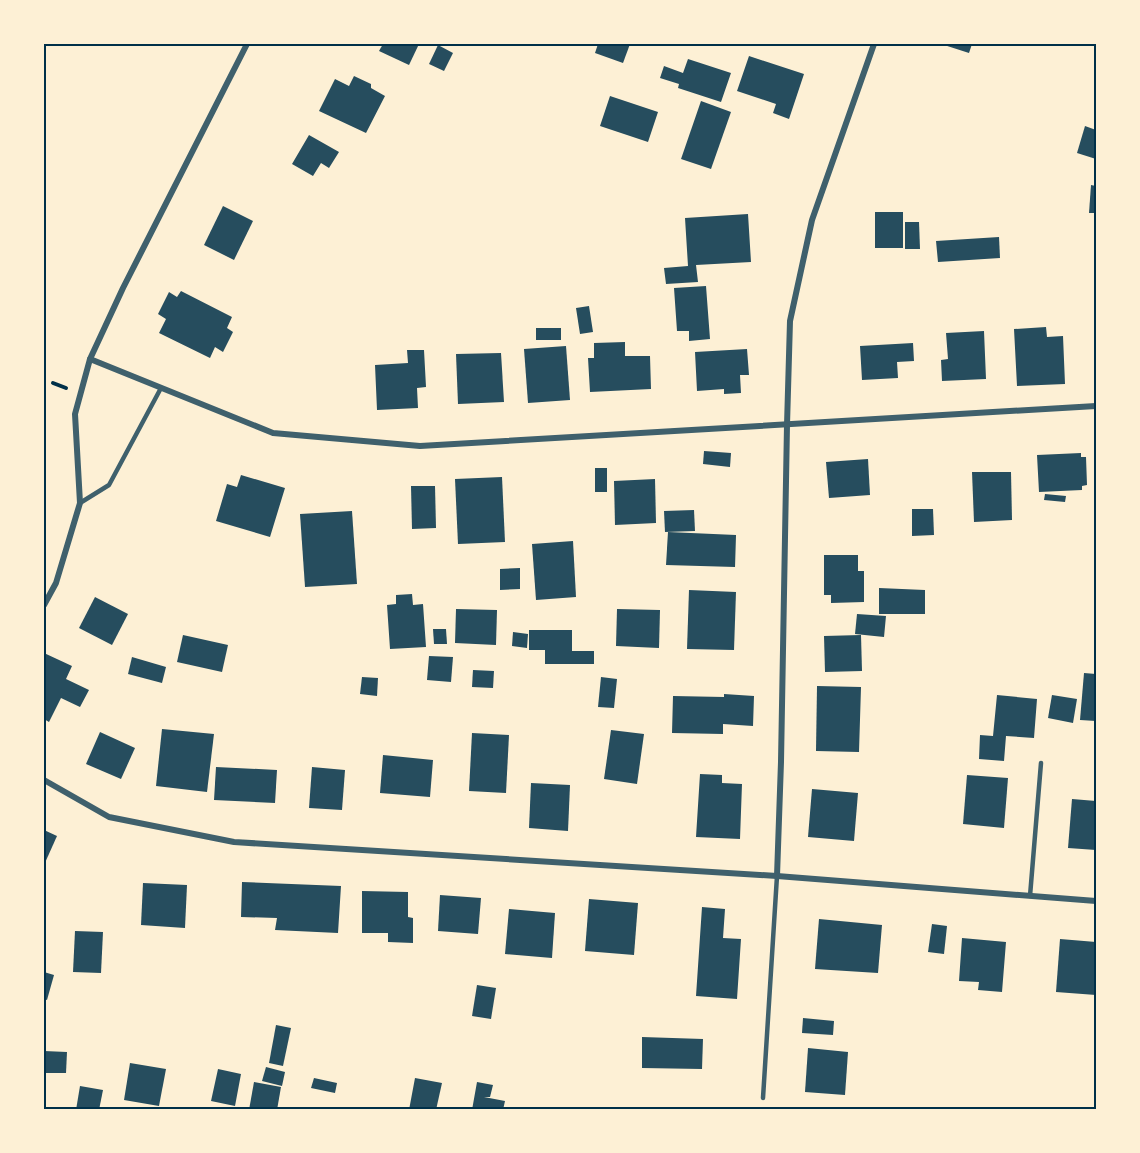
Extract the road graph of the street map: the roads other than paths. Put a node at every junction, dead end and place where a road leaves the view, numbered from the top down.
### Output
1 (247, 44) edge
2 (874, 44) edge
3 (90, 359) junction
4 (161, 388) junction
5 (1096, 406) edge
6 (787, 425) junction
7 (80, 503) junction
8 (44, 605) edge
9 (1041, 763) dead end
10 (44, 780) edge
11 (777, 876) junction
12 (1030, 896) junction
13 (1096, 902) edge
14 (763, 1098) dead end

1 - 3 street
2 - 6 street
3 - 4 street
3 - 7 street
4 - 6 street
4 - 7 lane
5 - 6 street
6 - 11 street
7 - 8 street
9 - 12 lane
10 - 11 street
11 - 12 street
11 - 14 lane
12 - 13 street

